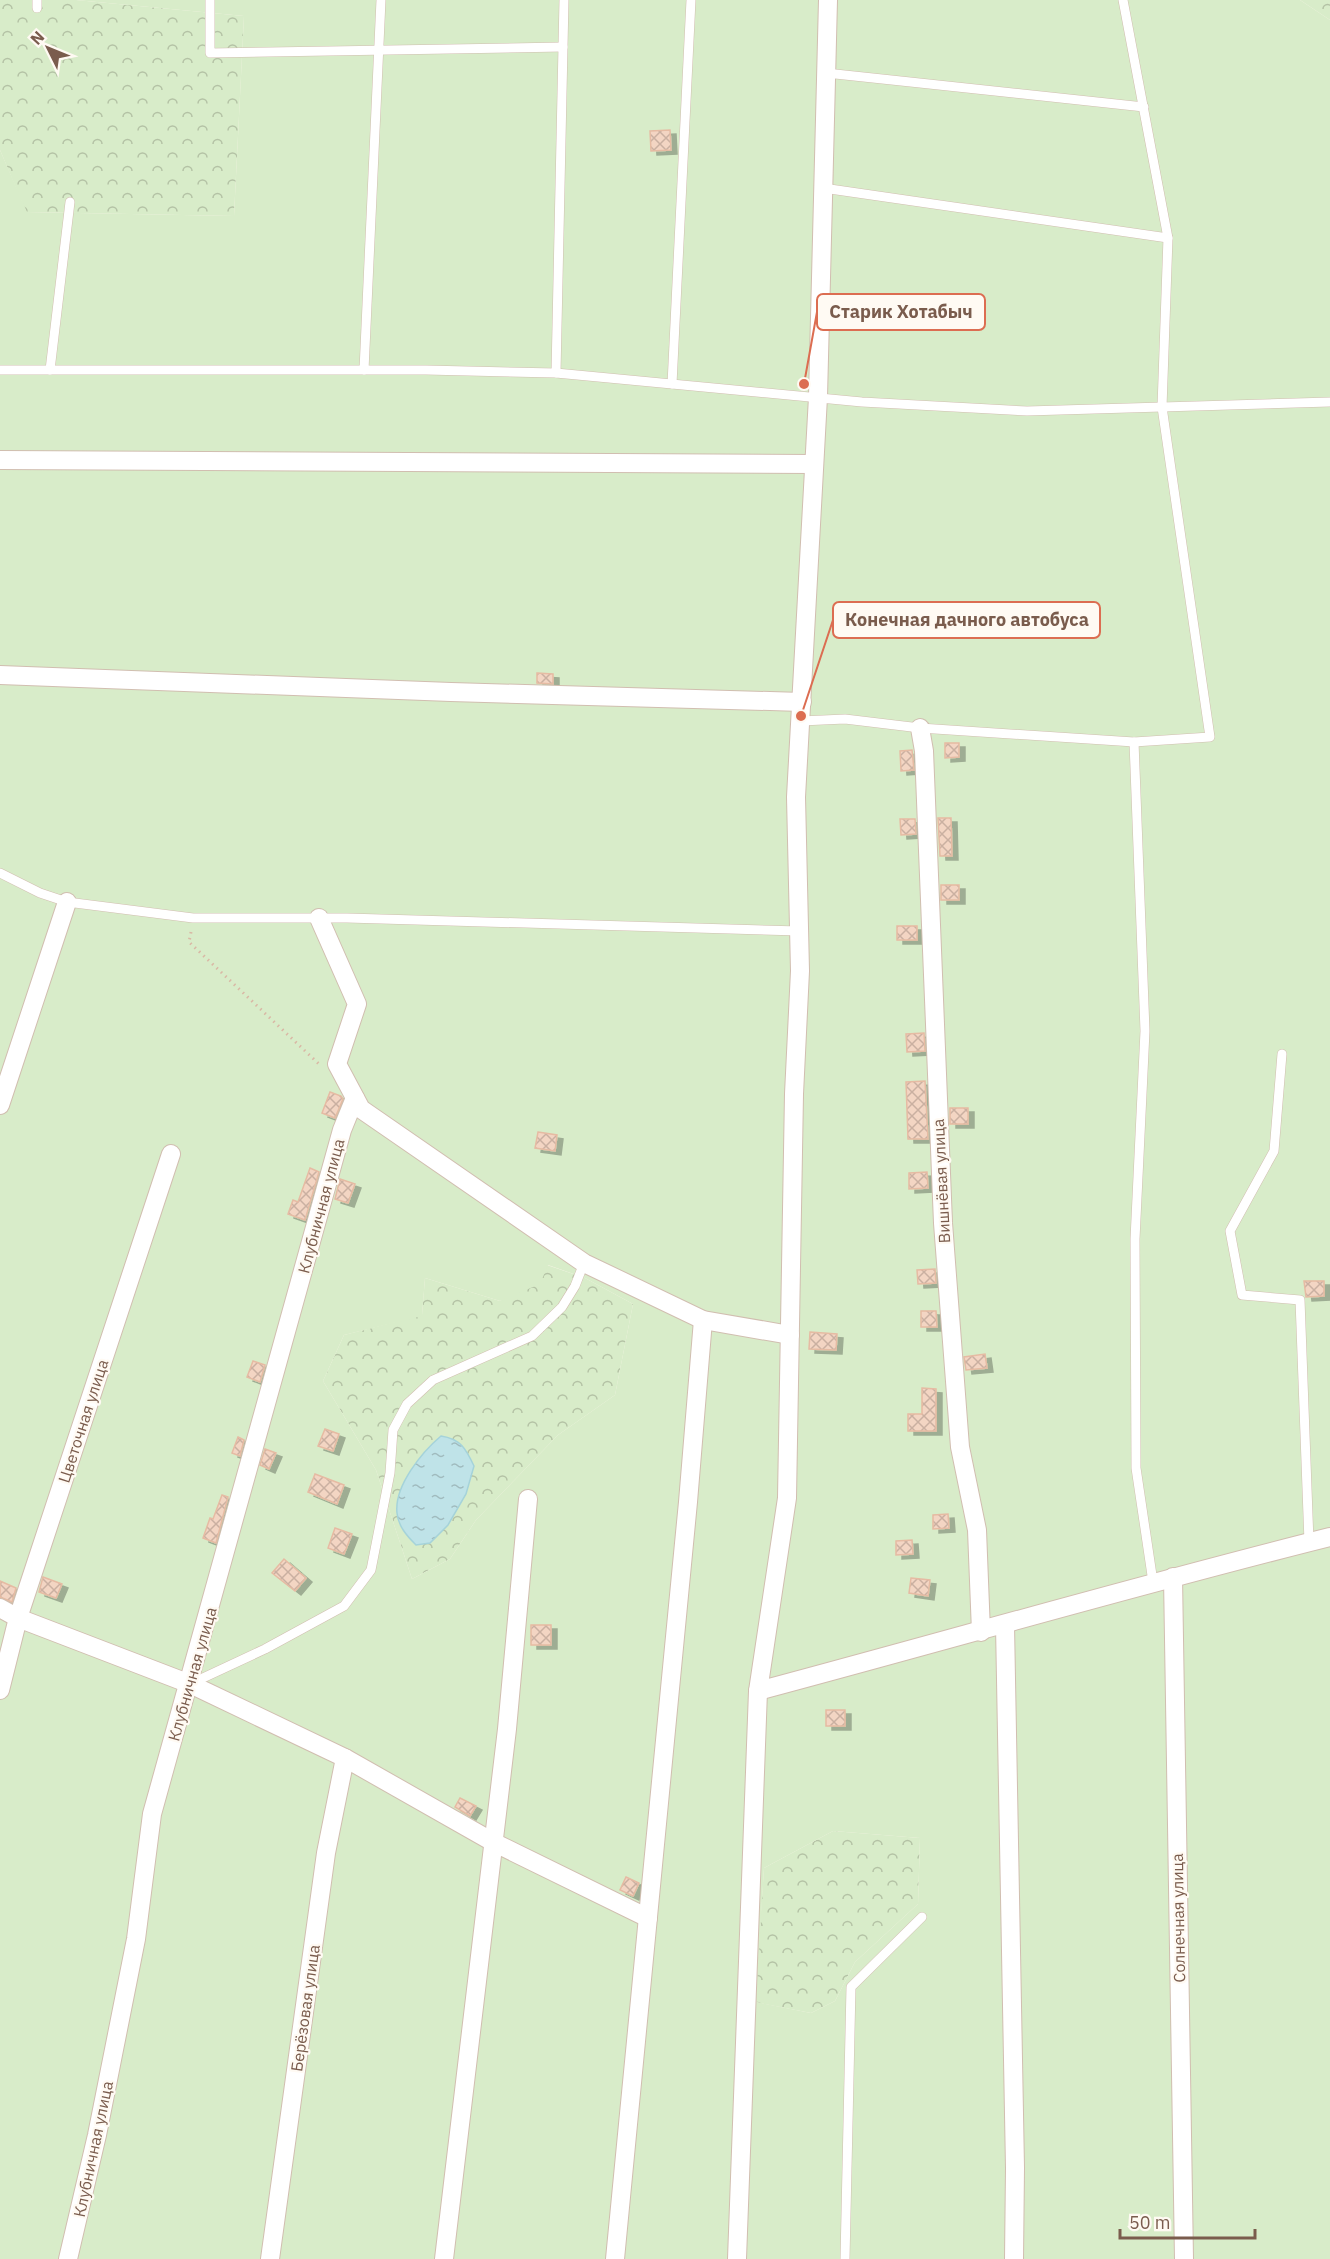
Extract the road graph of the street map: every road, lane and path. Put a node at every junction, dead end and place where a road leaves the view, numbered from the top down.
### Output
1 (210, 0) edge
2 (381, 0) edge
3 (564, 0) edge
4 (691, 0) edge
5 (828, 0) edge
6 (1123, 0) edge
7 (563, 47) junction
8 (380, 51) junction
9 (826, 73) junction
10 (1143, 107) junction
11 (823, 188) junction
12 (70, 202) dead end
13 (1168, 238) junction
14 (0, 370) edge
15 (50, 370) junction
16 (364, 370) junction
17 (556, 373) junction
18 (672, 384) junction
19 (818, 397) junction
20 (1330, 402) edge
21 (1162, 407) junction
22 (0, 460) edge
23 (814, 464) junction
24 (0, 675) edge
25 (802, 702) junction
26 (801, 721) junction
27 (920, 728) junction
28 (1134, 742) junction
29 (0, 873) edge
30 (67, 902) junction
31 (193, 918) junction
32 (319, 918) junction
33 (800, 931) junction
34 (1282, 1054) dead end
35 (344, 1077) junction
36 (355, 1098) junction
37 (0, 1105) edge
38 (171, 1154) dead end
39 (584, 1263) junction
40 (703, 1320) junction
41 (790, 1335) junction
42 (528, 1499) dead end
43 (1330, 1537) edge
44 (1309, 1542) junction
45 (1173, 1577) junction
46 (1153, 1582) junction
47 (0, 1608) edge
48 (18, 1618) junction
49 (1005, 1625) junction
50 (981, 1632) junction
51 (190, 1684) junction
52 (0, 1690) edge
53 (758, 1691) junction
54 (345, 1758) junction
55 (493, 1842) junction
56 (922, 1917) dead end
57 (648, 1918) junction
58 (68, 2259) edge
59 (270, 2259) edge
60 (444, 2259) edge
61 (615, 2259) edge
62 (737, 2259) edge
63 (844, 2259) edge
64 (1014, 2259) edge
65 (1184, 2259) edge

1 - 8 lane
2 - 8 lane
3 - 7 lane
4 - 18 lane
5 - 9 street
6 - 10 lane
7 - 8 lane
7 - 17 lane
8 - 16 lane
9 - 10 lane
9 - 11 street
10 - 13 lane
11 - 13 lane
11 - 19 street
12 - 15 lane
13 - 21 lane
14 - 15 lane
15 - 16 lane
16 - 17 lane
17 - 18 lane
18 - 19 lane
19 - 21 lane
19 - 23 street
20 - 21 lane
21 - 28 lane
22 - 23 street
23 - 25 street
24 - 25 street
25 - 26 street
26 - 27 lane
26 - 33 street
27 - 28 lane
27 - 50 street, Вишнёвая улица
28 - 46 lane
29 - 30 lane
30 - 31 lane
30 - 37 street
31 - 32 lane
31 - 35 path
32 - 33 lane
32 - 35 street
33 - 41 street
34 - 44 lane
35 - 36 street
36 - 39 street
36 - 51 street, Клубничная улица
38 - 48 street, Цветочная улица
39 - 40 street
39 - 51 lane
40 - 41 street
40 - 57 street
41 - 53 street
42 - 55 street
43 - 44 street
44 - 45 street
45 - 46 street
45 - 65 street, Солнечная улица
46 - 49 street
47 - 48 street
48 - 51 street
48 - 52 street, Цветочная улица
49 - 50 street
49 - 64 street
50 - 53 street
51 - 54 street
51 - 58 street, Клубничная улица
53 - 62 street
54 - 55 street
54 - 59 street, Берёзовая улица
55 - 57 street
55 - 60 street
56 - 63 lane
57 - 61 street

